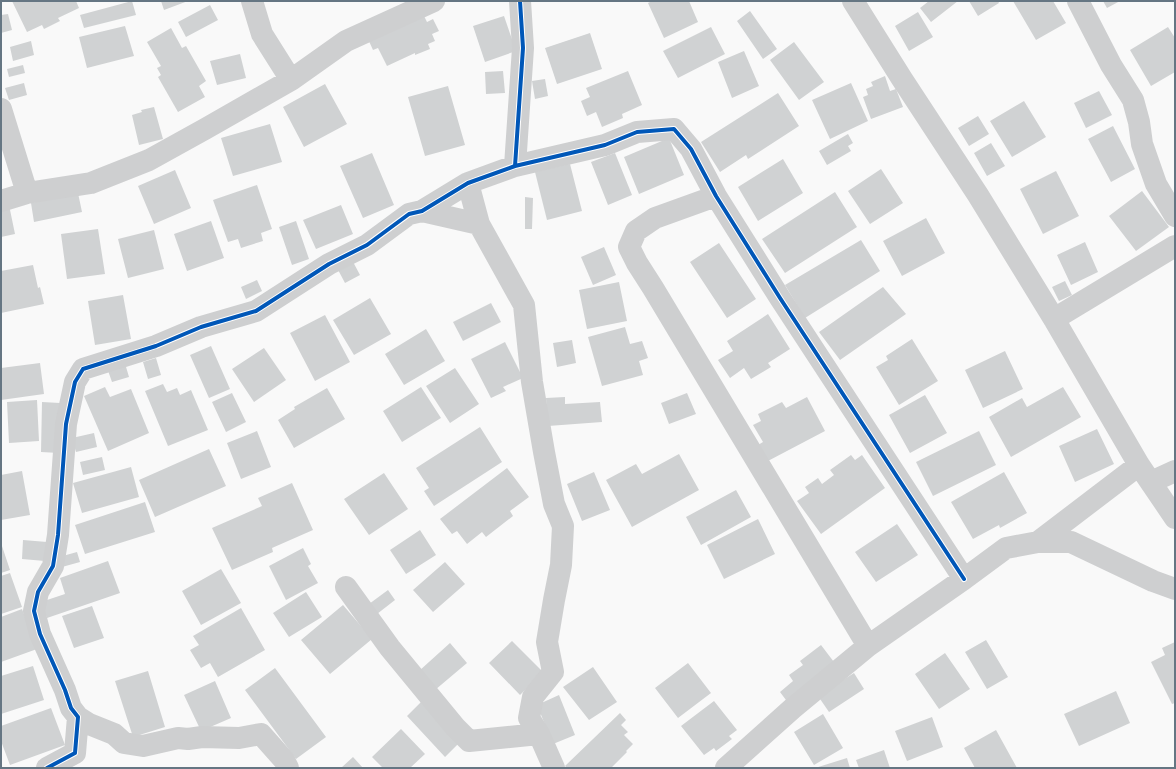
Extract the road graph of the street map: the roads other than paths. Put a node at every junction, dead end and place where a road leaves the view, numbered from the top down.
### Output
1 (252, 1) edge
2 (434, 1) edge
3 (520, 1) edge
4 (853, 1) edge
5 (1078, 1) edge
6 (291, 80) junction
7 (1, 109) edge
8 (515, 166) junction
9 (468, 183) junction
10 (27, 193) junction
11 (716, 196) junction
12 (1, 200) edge
13 (422, 211) junction
14 (1175, 216) edge
15 (479, 224) junction
16 (1175, 246) edge
17 (1054, 319) junction
18 (1175, 470) edge
19 (1145, 473) junction
20 (1175, 518) edge
21 (1038, 542) junction
22 (964, 579) junction
23 (346, 587) dead end
24 (1175, 589) edge
25 (868, 646) junction
26 (78, 717) junction
27 (539, 734) junction
28 (47, 768) edge
29 (288, 768) edge
30 (554, 768) edge
31 (726, 768) edge

1 - 6 street
2 - 6 street
3 - 8 street
4 - 17 street
5 - 14 street
6 - 10 street
7 - 10 street
8 - 9 street
8 - 11 street
9 - 13 street
9 - 15 street
10 - 12 street
11 - 22 street
11 - 25 street
13 - 15 street
13 - 26 street
15 - 27 street
16 - 17 street
17 - 19 street
18 - 19 street
19 - 20 street
19 - 21 street
21 - 22 street
21 - 24 street
22 - 25 street
23 - 27 street
25 - 31 street
26 - 28 street
26 - 29 street
27 - 30 street

